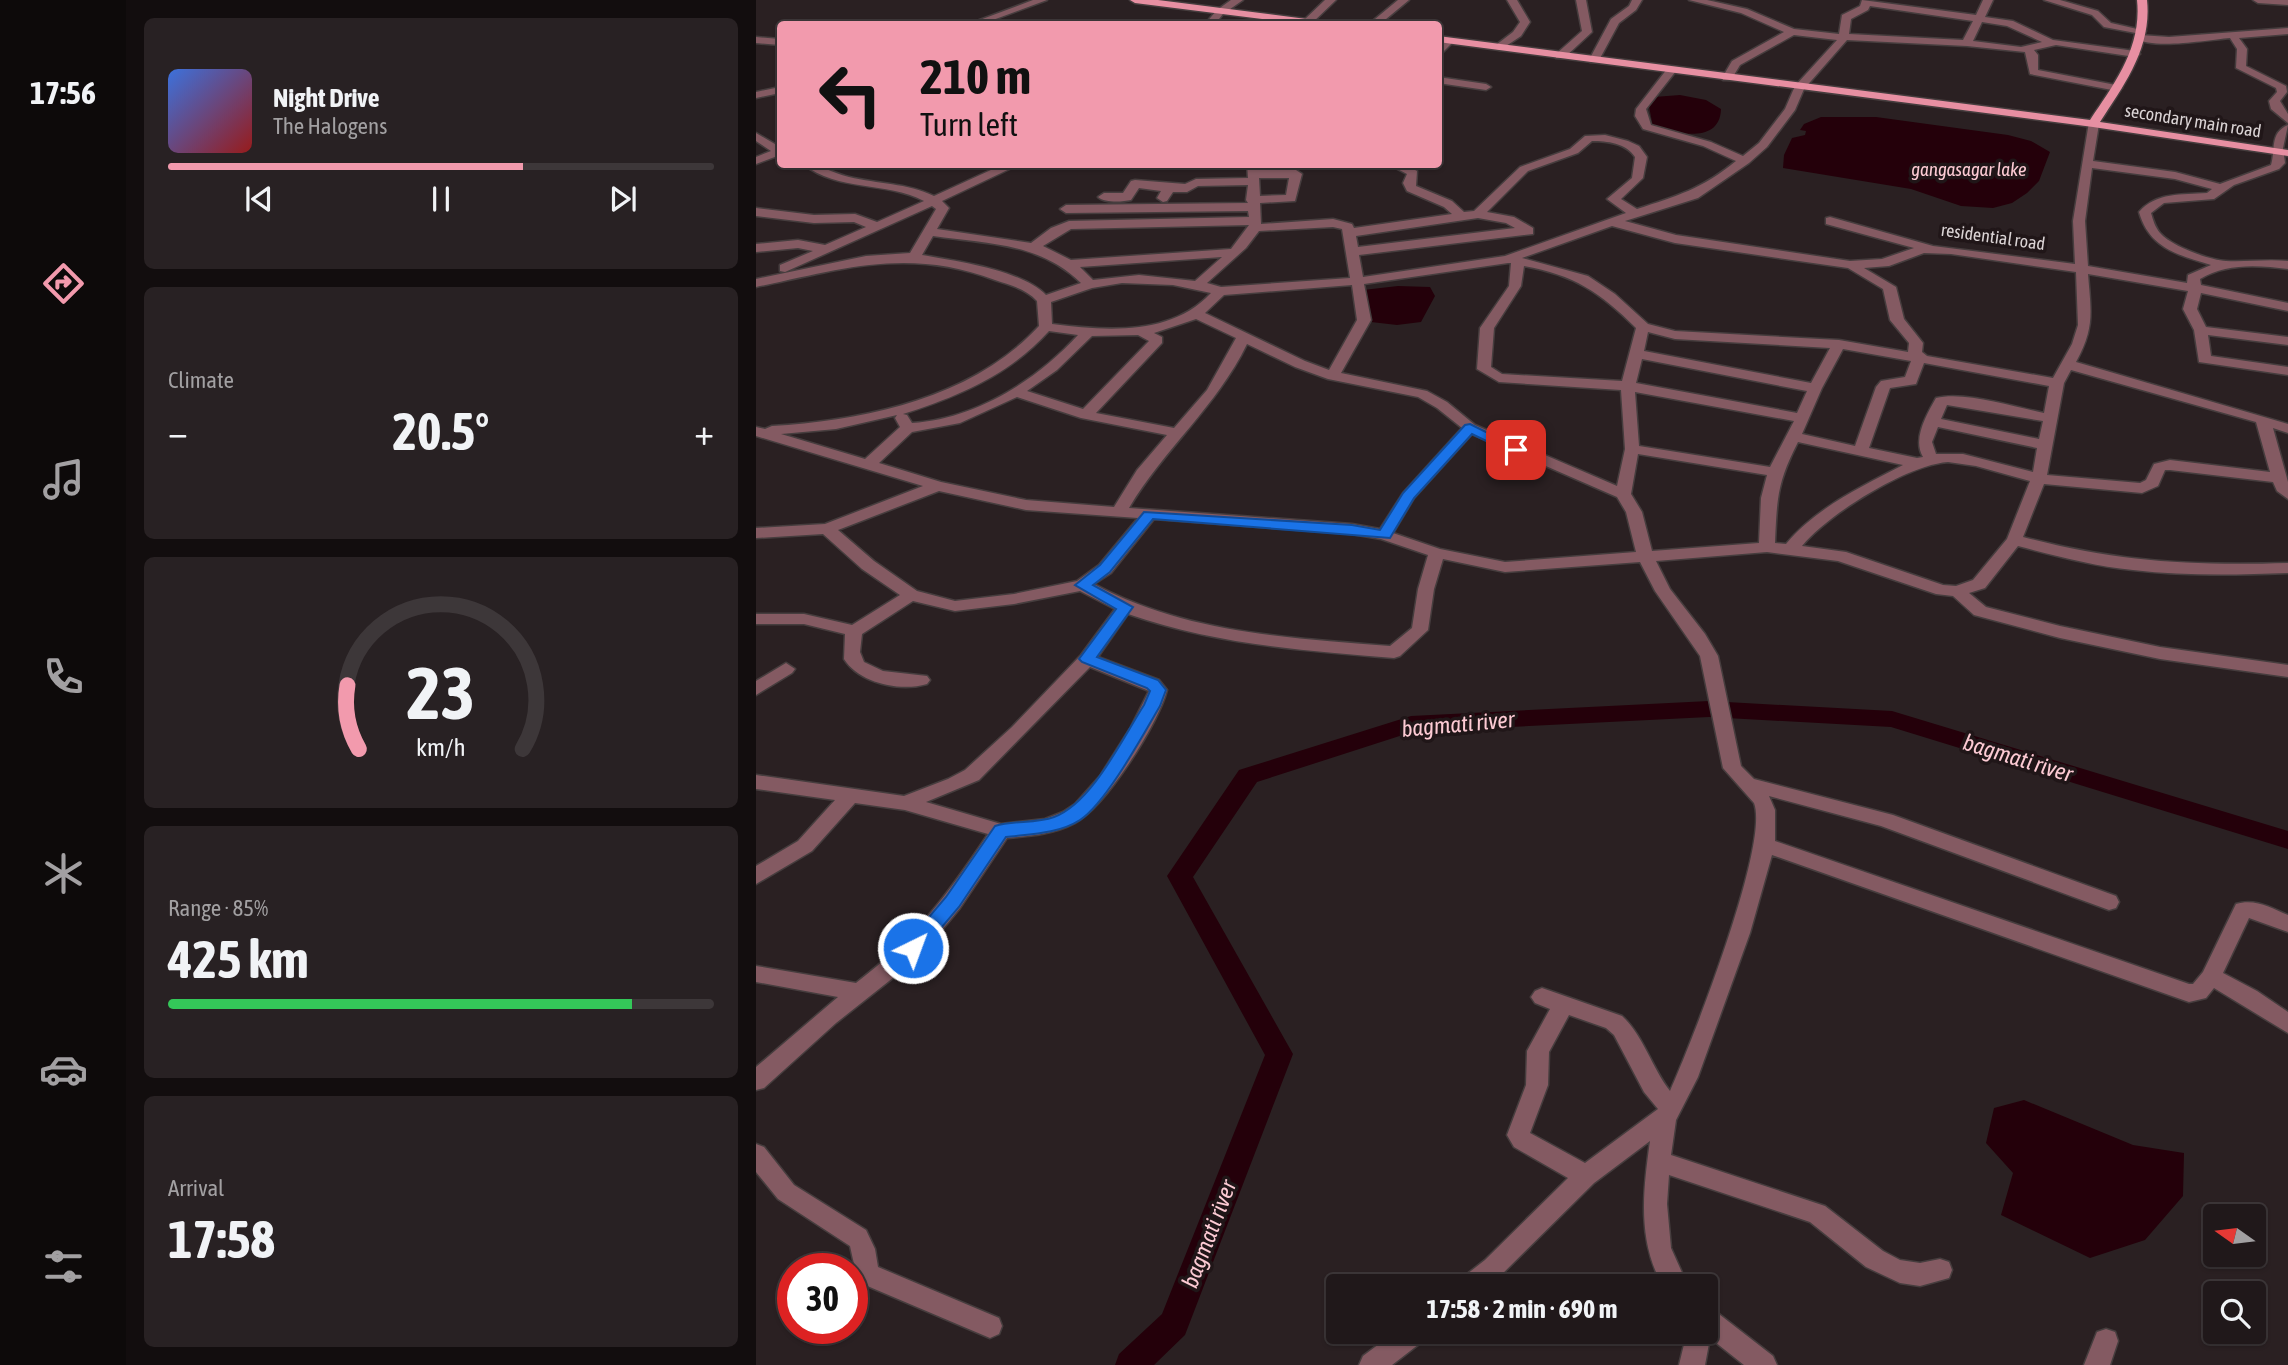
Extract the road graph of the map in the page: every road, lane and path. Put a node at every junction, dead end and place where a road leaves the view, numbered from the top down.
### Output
1 (1042, 0) edge
2 (1135, 0) edge
3 (1238, 0) edge
4 (1331, 0) edge
5 (1404, 0) edge
6 (1512, 0) edge
7 (1581, 0) edge
8 (1637, 0) edge
9 (1694, 0) edge
10 (1988, 0) edge
11 (2049, 0) edge
12 (2142, 0) edge
13 (2258, 0) edge
14 (1868, 1) edge
15 (2288, 2) edge
16 (1220, 12) junction
17 (1979, 19) junction
18 (982, 21) edge
19 (1212, 21) edge
20 (1291, 21) edge
21 (1309, 21) edge
22 (1378, 21) edge
23 (2288, 31) edge
24 (1791, 32) junction
25 (2140, 35) junction
26 (2233, 36) junction
27 (1843, 39) junction
28 (756, 40) edge
29 (1444, 40) edge
30 (777, 42) edge
31 (2050, 42) junction
32 (1967, 43) junction
33 (1500, 47) junction
34 (2028, 49) junction
35 (2135, 54) junction
36 (1560, 56) junction
37 (1594, 60) junction
38 (1671, 71) junction
39 (1727, 78) junction
40 (1442, 81) edge
41 (1486, 87) dead end
42 (1799, 88) junction
43 (2117, 88) junction
44 (777, 91) edge
45 (756, 95) edge
46 (2288, 120) edge
47 (2093, 124) junction
48 (2288, 128) edge
49 (756, 136) edge
50 (777, 149) edge
51 (777, 152) edge
52 (2282, 158) edge
53 (756, 161) edge
54 (1745, 161) junction
55 (2088, 164) junction
56 (818, 168) edge
57 (1005, 168) edge
58 (1402, 168) edge
59 (1253, 173) edge
60 (1170, 188) junction
61 (2222, 188) junction
62 (935, 200) junction
63 (1252, 202) junction
64 (1066, 209) junction
65 (756, 212) edge
66 (1634, 213) junction
67 (1478, 215) junction
68 (1463, 218) junction
69 (1830, 221) dead end
70 (1613, 222) junction
71 (1255, 224) junction
72 (876, 226) junction
73 (1062, 228) junction
74 (1527, 230) junction
75 (929, 232) junction
76 (1349, 233) junction
77 (1550, 243) junction
78 (1034, 247) junction
79 (756, 248) edge
80 (1928, 248) junction
81 (825, 249) junction
82 (1236, 252) junction
83 (1352, 252) junction
84 (914, 257) junction
85 (1513, 260) junction
86 (1069, 264) junction
87 (1850, 265) junction
88 (2288, 265) edge
89 (2227, 266) junction
90 (2083, 269) junction
91 (758, 278) edge
92 (1359, 281) junction
93 (1090, 284) junction
94 (1199, 284) junction
95 (2195, 289) junction
96 (1220, 291) junction
97 (1044, 300) junction
98 (2288, 307) edge
99 (1195, 313) junction
100 (1046, 327) junction
101 (1643, 327) junction
102 (2201, 330) junction
103 (1142, 332) junction
104 (1087, 333) junction
105 (1244, 336) junction
106 (2288, 341) edge
107 (1839, 344) junction
108 (1636, 354) junction
109 (1917, 356) junction
110 (2066, 364) junction
111 (2288, 371) edge
112 (1333, 376) junction
113 (2057, 383) junction
114 (1628, 386) junction
115 (1815, 388) junction
116 (1015, 392) junction
117 (897, 410) junction
118 (1086, 415) junction
119 (1801, 418) junction
120 (2049, 418) junction
121 (2263, 419) junction
122 (1931, 421) junction
123 (908, 428) junction
124 (1470, 428) junction
125 (2288, 429) edge
126 (756, 430) edge
127 (1177, 433) junction
128 (1794, 438) junction
129 (2044, 445) junction
130 (1632, 449) junction
131 (1861, 451) junction
132 (1924, 460) junction
133 (867, 465) junction
134 (1775, 472) junction
135 (2039, 478) junction
136 (939, 486) junction
137 (2284, 488) edge
138 (1623, 494) junction
139 (1119, 511) junction
140 (1149, 515) junction
141 (827, 529) junction
142 (756, 533) edge
143 (1384, 535) junction
144 (2014, 540) junction
145 (1767, 547) junction
146 (1791, 549) junction
147 (1437, 553) junction
148 (1645, 555) junction
149 (2288, 568) edge
150 (1082, 585) junction
151 (1957, 591) junction
152 (911, 595) junction
153 (1125, 607) junction
154 (756, 619) edge
155 (854, 631) junction
156 (1087, 659) junction
157 (786, 669) dead end
158 (2288, 671) edge
159 (921, 680) dead end
160 (756, 690) edge
161 (756, 782) edge
162 (1749, 785) junction
163 (851, 795) junction
164 (905, 803) junction
165 (1001, 831) junction
166 (1765, 845) junction
167 (756, 876) edge
168 (2109, 902) dead end
169 (2288, 925) edge
170 (756, 974) edge
171 (2211, 977) junction
172 (859, 992) junction
173 (2288, 1024) edge
174 (756, 1081) edge
175 (1668, 1113) junction
176 (756, 1154) edge
177 (1659, 1161) junction
178 (1586, 1176) junction
179 (1940, 1270) dead end
180 (1486, 1274) edge
181 (1670, 1274) edge
182 (990, 1326) dead end
183 (1718, 1329) edge
184 (2106, 1341) dead end
185 (1399, 1344) edge
186 (1696, 1344) edge
187 (1372, 1365) edge
188 (1692, 1365) edge
189 (1764, 1365) edge
190 (2097, 1365) edge

1 - 18 street
2 - 16 main road
3 - 16 street
4 - 21 street
5 - 22 street
6 - 33 street
7 - 36 street
8 - 37 street
9 - 24 street
10 - 17 street
11 - 25 street
12 - 25 main road
13 - 15 street
14 - 17 street
14 - 27 street
16 - 19 street
16 - 20 main road
17 - 31 street
17 - 32 street
23 - 26 street
24 - 27 street
24 - 39 street
25 - 26 street
25 - 35 main road
26 - 46 street
27 - 32 street
27 - 42 street
28 - 30 street
29 - 33 main road, secondary main road
31 - 34 street
31 - 35 street
32 - 34 street
33 - 36 main road, secondary main road
34 - 43 street
35 - 43 main road
36 - 37 main road, secondary main road
37 - 38 main road, secondary main road
38 - 39 main road, secondary main road
38 - 54 street
39 - 42 main road, secondary main road
40 - 41 street
42 - 47 main road, secondary main road
42 - 54 street
43 - 47 main road
44 - 45 street
47 - 52 main road, secondary main road
47 - 55 street
48 - 52 street
49 - 50 street
51 - 53 street
52 - 61 street
54 - 66 street
55 - 61 street
55 - 90 street
56 - 62 street
57 - 62 street
58 - 68 street
59 - 60 street
59 - 63 street
59 - 63 street
60 - 63 street
60 - 64 street
61 - 89 street
62 - 72 street
62 - 75 street
63 - 64 street
63 - 71 street
64 - 73 street
65 - 72 street
66 - 67 street
66 - 70 street
67 - 68 street
67 - 74 street
68 - 76 street
69 - 80 street
70 - 77 street
70 - 87 street, residential road
71 - 73 street
71 - 76 street
71 - 82 street
72 - 81 street
73 - 78 street
74 - 77 street
74 - 83 street
75 - 78 street
75 - 84 street
76 - 83 street
77 - 85 street
78 - 86 street
79 - 81 street
80 - 87 street, residential road
80 - 90 street, residential road
81 - 91 street
82 - 86 street
82 - 94 street
83 - 92 street
84 - 91 street
84 - 97 street
85 - 92 street
85 - 101 street
85 - 114 street
86 - 93 street
87 - 109 street
88 - 89 street
89 - 95 street
90 - 95 street, residential road
90 - 110 street
92 - 96 street
92 - 112 street
93 - 94 street
93 - 97 street
94 - 96 street
95 - 98 street, residential road
95 - 102 street
96 - 99 street
97 - 100 street
99 - 103 street
99 - 105 street
100 - 104 street
100 - 117 street
101 - 107 street
101 - 108 street
102 - 106 street
102 - 111 street
103 - 104 street
103 - 118 street
104 - 116 street
105 - 112 street
105 - 127 street
107 - 109 street
107 - 115 street
108 - 114 street
108 - 115 street
109 - 113 street
109 - 131 street
110 - 113 street
110 - 121 street
112 - 124 street
113 - 120 street
114 - 119 street
114 - 130 street
115 - 119 street
116 - 118 street
116 - 123 street
117 - 123 street
117 - 126 street
118 - 127 street
119 - 128 street
120 - 122 street
120 - 129 street
121 - 125 street
121 - 137 street
122 - 129 street
122 - 132 street
123 - 133 street
124 - 138 street
124 - 143 street
126 - 133 street
127 - 139 street
128 - 131 street
128 - 134 street
129 - 135 street
130 - 134 street
130 - 138 street
131 - 132 street
132 - 135 street
132 - 146 street
133 - 136 street
134 - 145 street
135 - 137 street
135 - 144 street
136 - 139 street
136 - 141 street
138 - 148 street
139 - 140 street
140 - 143 street
140 - 150 street
141 - 142 street
141 - 152 street
143 - 147 street
144 - 149 street
144 - 151 street
145 - 146 street
145 - 148 street
146 - 151 street
147 - 148 street
147 - 153 street
148 - 162 street
150 - 152 street
150 - 153 street
151 - 158 street
152 - 155 street
153 - 156 street
154 - 155 street
155 - 159 street
156 - 164 street
156 - 165 street
157 - 160 street
161 - 163 street
162 - 166 street
162 - 168 street
163 - 164 street
163 - 167 street
164 - 165 street
165 - 172 street
166 - 171 street
166 - 175 street
169 - 171 street
170 - 172 street
171 - 173 street
172 - 174 street
175 - 177 street
175 - 178 street
175 - 178 street
176 - 182 street
177 - 179 street
177 - 181 street
178 - 180 street
183 - 189 street
184 - 190 street
185 - 187 street
186 - 188 street

